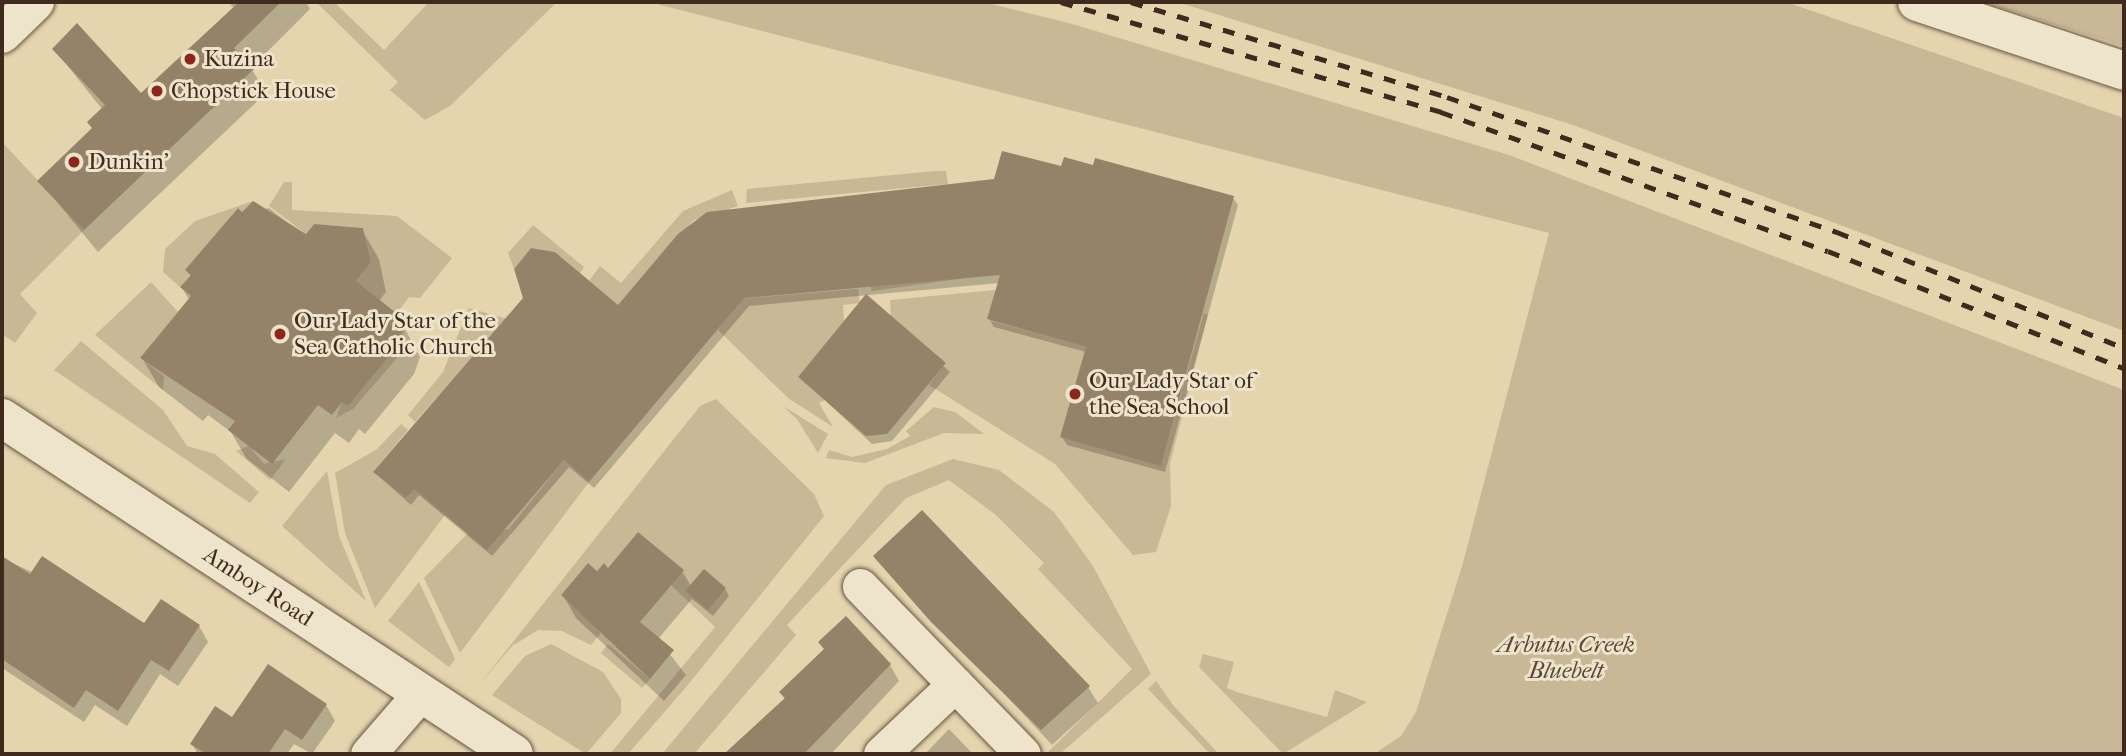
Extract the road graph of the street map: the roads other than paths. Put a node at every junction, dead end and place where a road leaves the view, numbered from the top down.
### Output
1 (34, 2) edge
2 (1917, 2) edge
3 (2, 34) edge
4 (2124, 71) edge
5 (2, 418) edge
6 (860, 586) dead end
7 (955, 684) junction
8 (421, 694) junction
9 (368, 754) edge
10 (514, 754) edge
11 (881, 754) edge
12 (1023, 754) edge

1 - 3 main road
2 - 4 main road
5 - 8 main road, Amboy Road
6 - 7 street
7 - 11 street
7 - 12 street
8 - 9 street
8 - 10 main road, Amboy Road

